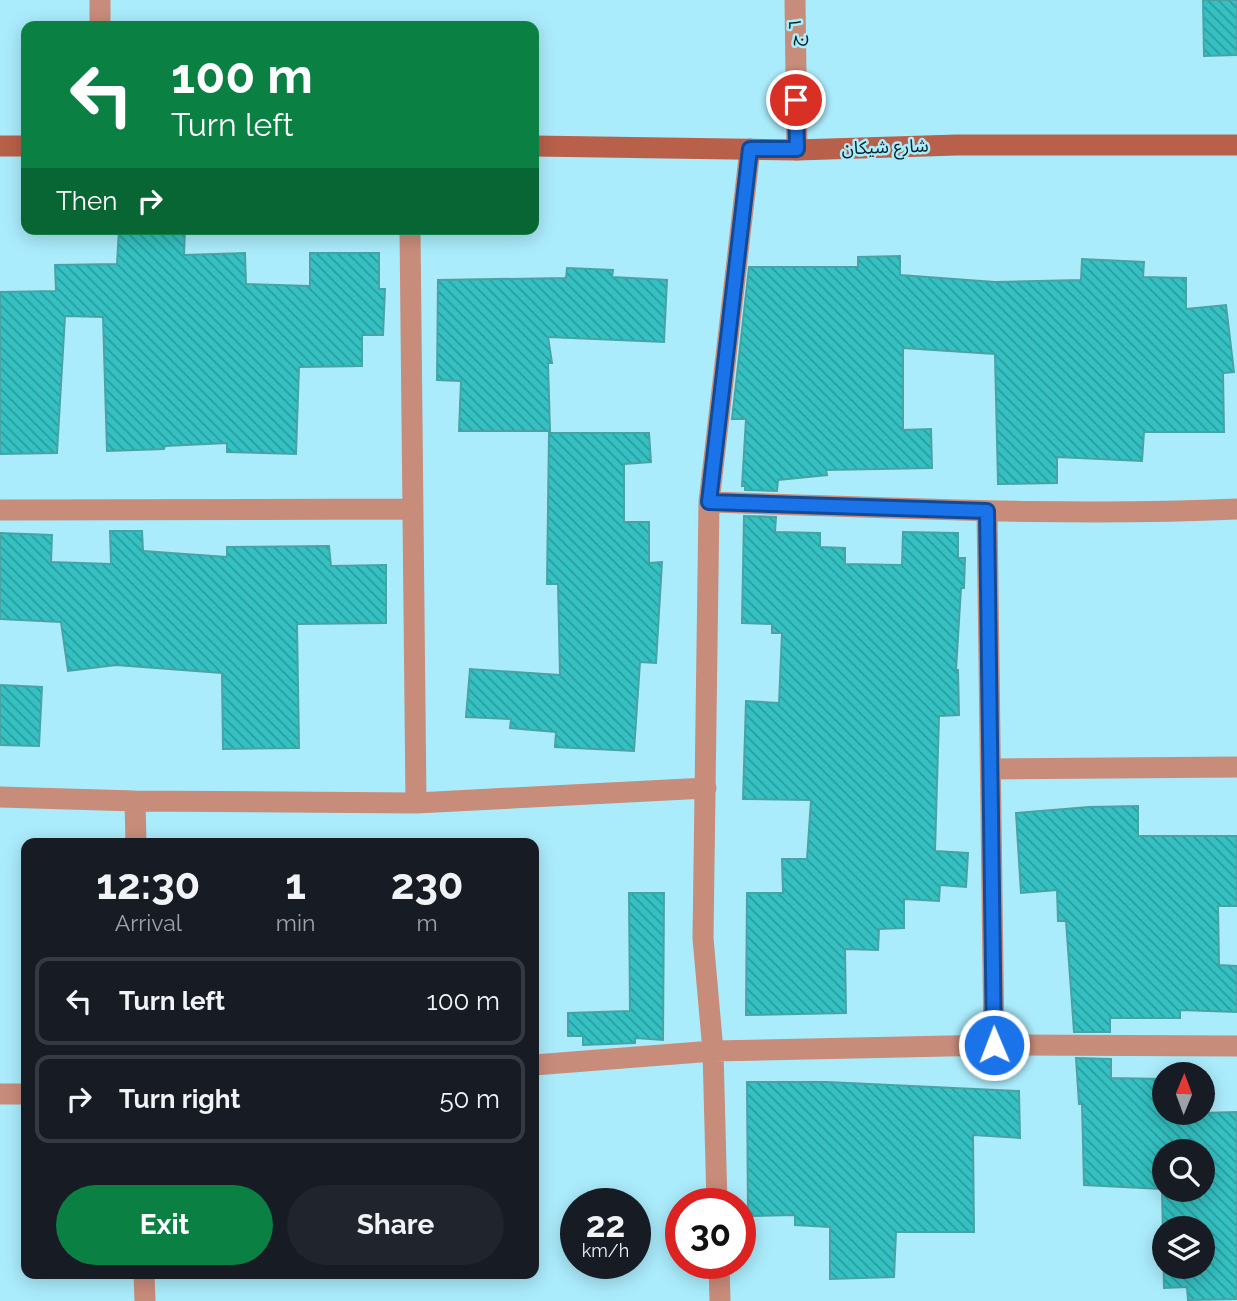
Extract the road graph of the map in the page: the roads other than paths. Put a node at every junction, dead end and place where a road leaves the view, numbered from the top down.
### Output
1 (100, 0) edge
2 (795, 0) edge
3 (100, 21) edge
4 (1237, 145) edge
5 (0, 146) edge
6 (21, 146) edge
7 (539, 146) edge
8 (750, 149) junction
9 (797, 149) junction
10 (410, 235) edge
11 (709, 502) junction
12 (412, 509) junction
13 (1237, 509) edge
14 (0, 510) edge
15 (987, 511) junction
16 (1237, 767) edge
17 (992, 769) junction
18 (706, 788) junction
19 (0, 796) edge
20 (135, 801) junction
21 (416, 803) junction
22 (136, 838) edge
23 (994, 1045) junction
24 (1237, 1046) edge
25 (713, 1051) junction
26 (539, 1065) edge
27 (0, 1094) edge
28 (21, 1094) edge
29 (717, 1188) edge
30 (144, 1279) edge
31 (719, 1279) edge
32 (145, 1301) edge
33 (720, 1301) edge

1 - 3 street
2 - 9 street, ٦ ج
4 - 9 street, شارع شيكان
5 - 6 street
7 - 8 street, شارع شيكان
8 - 9 street, شارع شيكان
8 - 11 street
10 - 12 street
11 - 15 street
11 - 18 street
12 - 14 street
12 - 21 street
13 - 15 street
15 - 17 street
16 - 17 street
17 - 23 street
18 - 21 street
18 - 25 street
19 - 20 street
20 - 21 street
20 - 22 street
23 - 24 street
23 - 25 street
25 - 26 street
25 - 29 street
27 - 28 street
30 - 32 street
31 - 33 street

